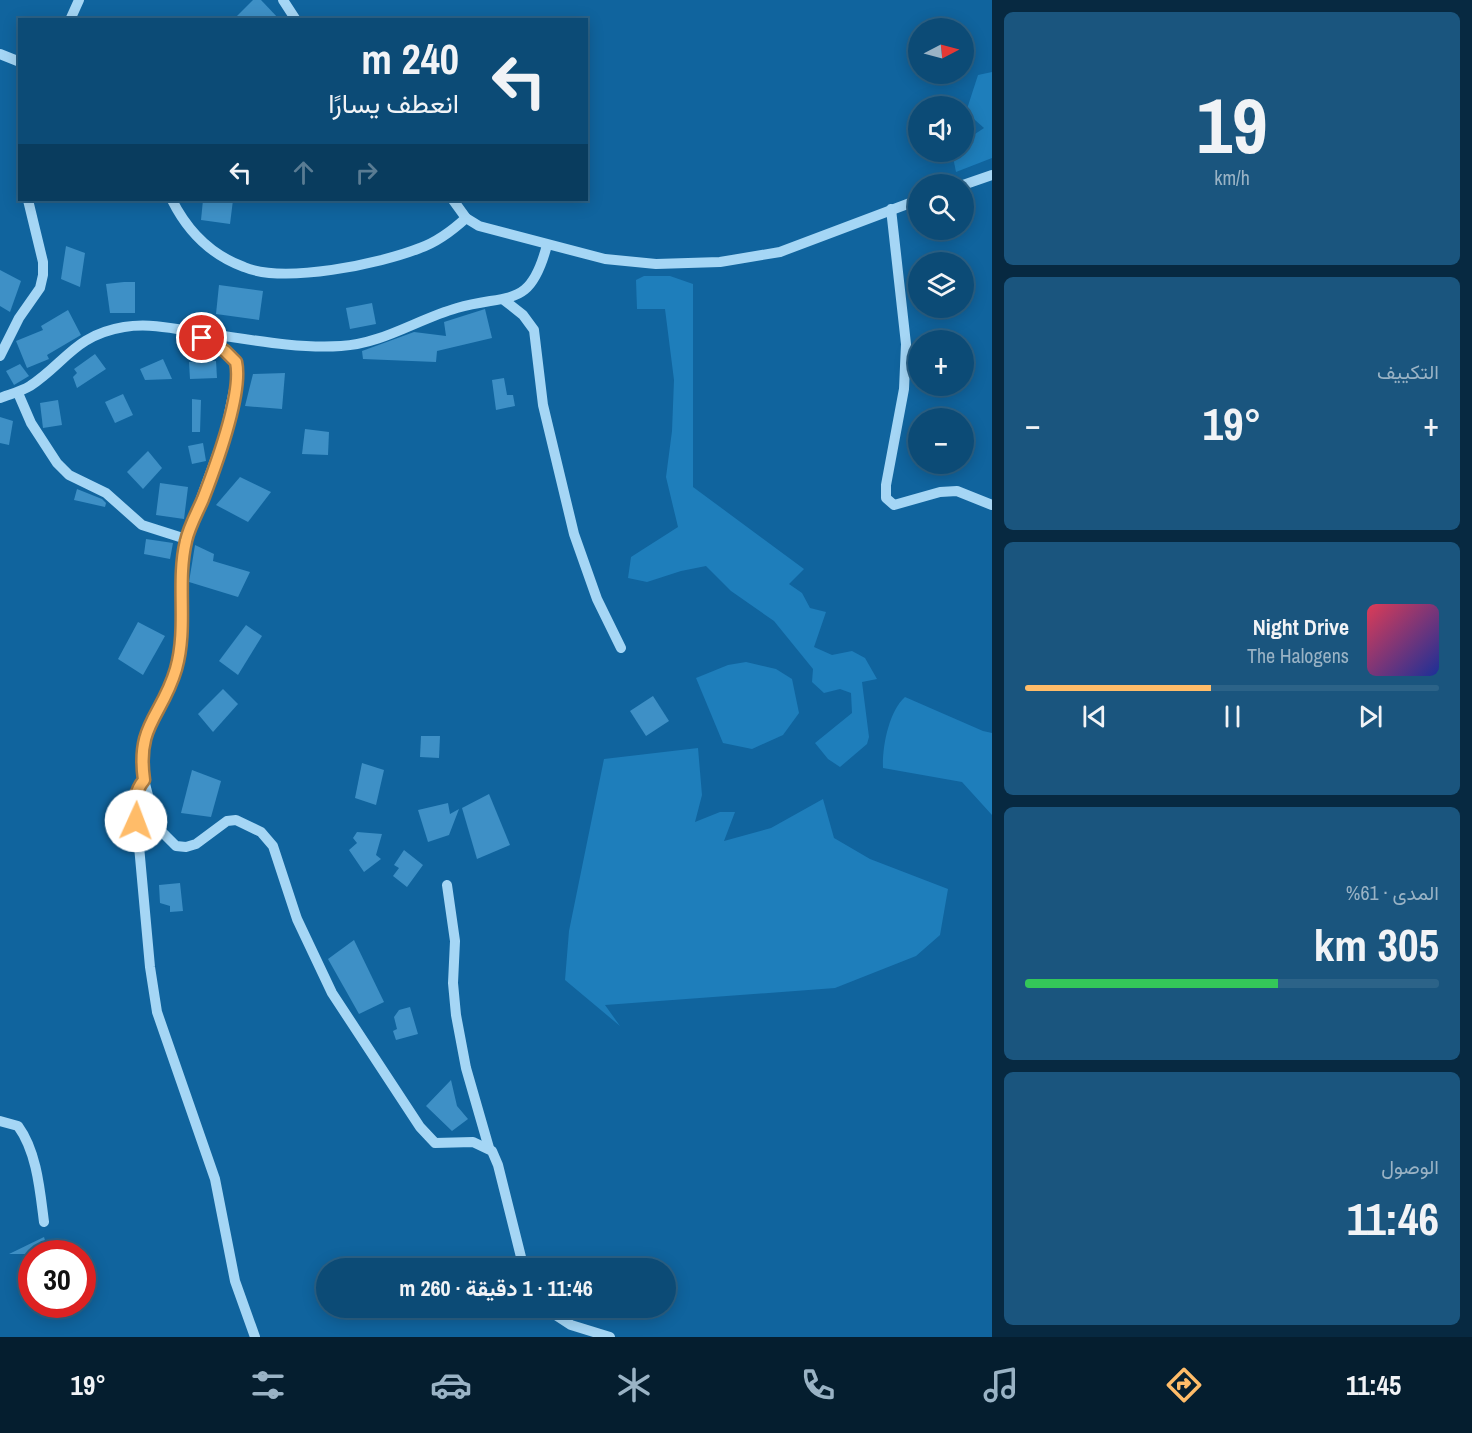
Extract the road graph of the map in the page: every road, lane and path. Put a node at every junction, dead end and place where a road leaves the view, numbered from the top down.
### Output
1 (79, 0) edge
2 (283, 0) edge
3 (71, 18) edge
4 (295, 18) edge
5 (0, 54) edge
6 (18, 61) edge
7 (992, 175) edge
8 (974, 181) edge
9 (28, 201) edge
10 (172, 201) edge
11 (454, 201) edge
12 (908, 204) edge
13 (891, 210) junction
14 (466, 218) junction
15 (547, 245) junction
16 (504, 300) junction
17 (189, 331) junction
18 (0, 356) edge
19 (18, 393) junction
20 (0, 398) edge
21 (992, 505) edge
22 (186, 539) junction
23 (621, 648) dead end
24 (144, 780) junction
25 (447, 885) dead end
26 (0, 1121) edge
27 (489, 1148) junction
28 (44, 1222) dead end
29 (521, 1258) edge
30 (560, 1318) edge
31 (255, 1337) edge
32 (610, 1337) edge

1 - 3 street
2 - 4 street
5 - 6 street
7 - 8 street
9 - 18 street
10 - 14 street
11 - 14 street
12 - 13 street
13 - 15 street
13 - 21 street
14 - 15 street
15 - 16 street
16 - 17 street
16 - 23 street
17 - 19 street
17 - 22 street
19 - 20 street
19 - 22 street
22 - 24 street
24 - 27 street
24 - 31 street
25 - 27 street
26 - 28 street
27 - 29 street
30 - 32 street

